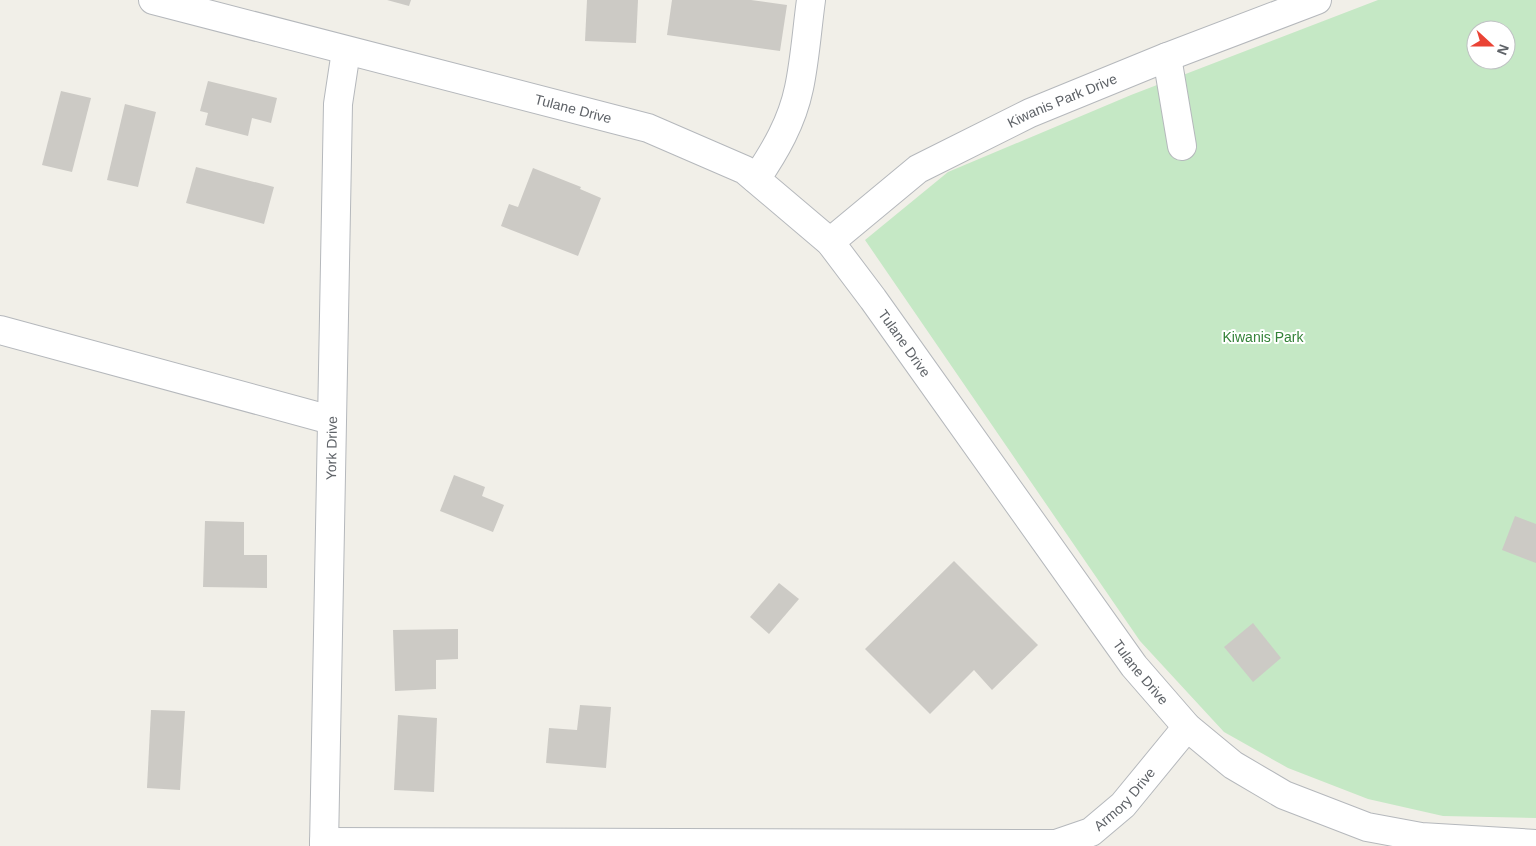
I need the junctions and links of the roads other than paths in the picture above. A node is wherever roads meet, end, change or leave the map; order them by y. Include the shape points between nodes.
1 (153, 0) edge
2 (811, 0) edge
3 (1316, 0) edge
4 (346, 51) junction
5 (1167, 57) junction
6 (1182, 146) dead end
7 (756, 179) junction
8 (830, 242) junction
9 (0, 330) edge
10 (331, 420) junction
11 (1187, 727) junction
12 (324, 844) edge
13 (1536, 844) edge
14 (773, 845) edge

1 - 4 street, Tulane Drive
2 - 7 street via 799,90 775,152
3 - 5 street, Kiwanis Park Drive
4 - 7 street, Tulane Drive via 648,128 745,170
4 - 10 street, York Drive via 338,104
5 - 6 street
5 - 8 street, Kiwanis Park Drive via 1030,113 918,169
7 - 8 street, Tulane Drive
8 - 11 street, Tulane Drive via 1134,666
9 - 10 street
10 - 12 street, York Drive
11 - 13 street, Tulane Drive via 1233,764 1284,795 1367,827 1421,837
11 - 14 street, Armory Drive via 1123,804 1091,832 1056,844
12 - 14 street, Armory Drive

